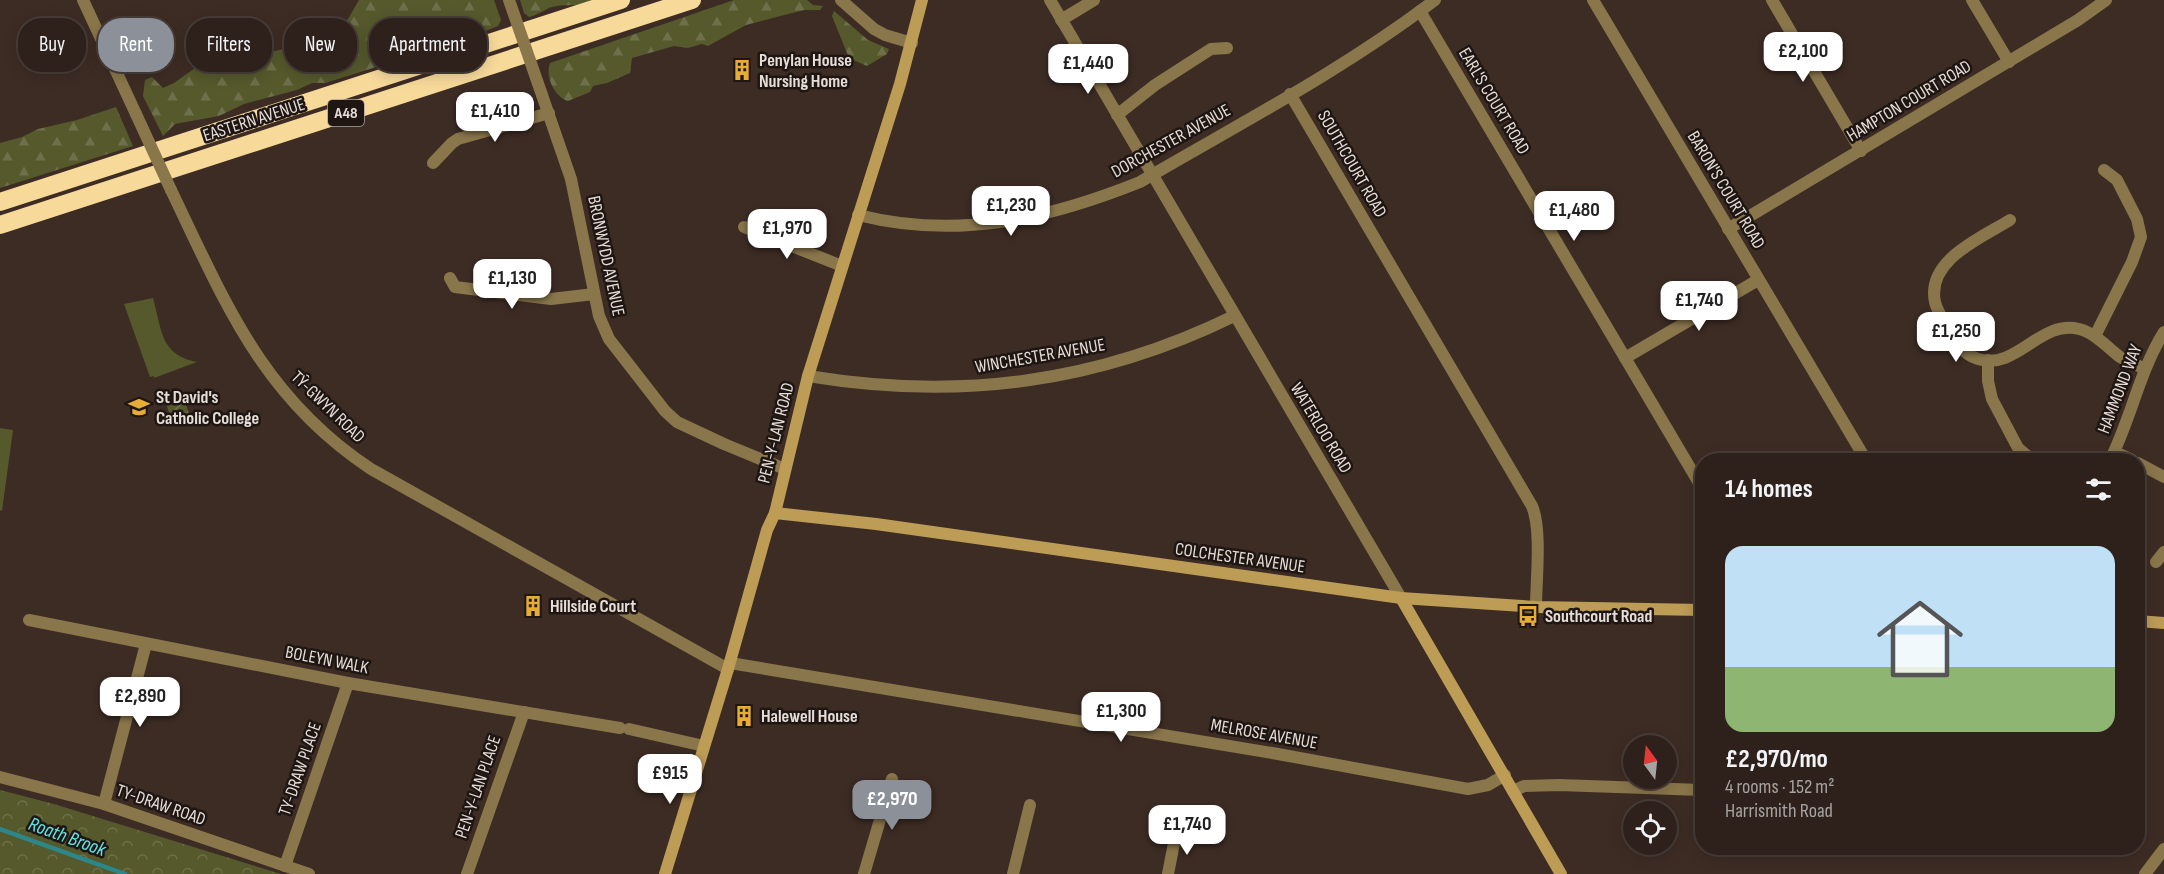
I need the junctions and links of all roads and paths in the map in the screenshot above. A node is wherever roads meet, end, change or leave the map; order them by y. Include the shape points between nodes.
1 (83, 0) edge
2 (509, 0) edge
3 (621, 0) edge
4 (692, 0) edge
5 (841, 0) edge
6 (922, 0) edge
7 (1050, 0) edge
8 (1094, 0) edge
9 (1435, 0) edge
10 (1593, 0) edge
11 (1772, 0) edge
12 (1972, 0) edge
13 (2106, 0) edge
14 (1420, 11) junction
15 (1061, 20) junction
16 (912, 43) junction
17 (1227, 48) dead end
18 (2009, 62) junction
19 (1290, 94) junction
20 (549, 113) junction
21 (1117, 115) junction
22 (1861, 151) junction
23 (433, 164) dead end
24 (2104, 170) dead end
25 (1152, 174) junction
26 (0, 202) edge
27 (858, 215) junction
28 (2010, 220) dead end
29 (0, 225) edge
30 (744, 227) dead end
31 (1728, 229) junction
32 (842, 266) junction
33 (450, 278) dead end
34 (1758, 280) junction
35 (594, 294) junction
36 (1234, 316) junction
37 (2164, 332) edge
38 (2095, 336) junction
39 (1625, 358) junction
40 (1988, 360) junction
41 (2145, 369) junction
42 (808, 376) junction
43 (1862, 453) edge
44 (2024, 453) edge
45 (2113, 453) edge
46 (2145, 467) edge
47 (785, 469) junction
48 (1695, 476) edge
49 (2164, 477) edge
50 (775, 513) junction
51 (1401, 598) junction
52 (1536, 607) junction
53 (1695, 610) edge
54 (29, 620) dead end
55 (2145, 622) edge
56 (2164, 623) edge
57 (146, 644) junction
58 (729, 666) junction
59 (348, 683) junction
60 (524, 712) junction
61 (704, 746) junction
62 (1505, 775) junction
63 (0, 777) edge
64 (892, 779) dead end
65 (1695, 790) edge
66 (1514, 791) junction
67 (104, 804) junction
68 (1030, 805) dead end
69 (1176, 833) dead end
70 (2164, 849) edge
71 (285, 866) junction
72 (309, 874) edge
73 (467, 874) edge
74 (665, 874) edge
75 (864, 874) edge
76 (1013, 874) edge
77 (1168, 874) edge
78 (1561, 874) edge
79 (2145, 874) edge

1 - 58 street, TŶ-GWYN ROAD, bridge via 223,297 254,353 295,404 371,469
2 - 20 street, BRONWYDD AVENUE, bridge
3 - 26 highway, EASTERN AVENUE / A48
4 - 29 highway, EASTERN AVENUE / A48
5 - 16 street via 874,29
6 - 16 street, PEN-Y-LAN ROAD
7 - 15 street, WATERLOO ROAD
8 - 15 street
9 - 14 street, DORCHESTER AVENUE
10 - 31 street, BARON'S COURT ROAD
11 - 22 street
12 - 18 street
13 - 18 street, HAMPTON COURT ROAD
14 - 19 street, DORCHESTER AVENUE via 1382,39
14 - 39 street, EARL'S COURT ROAD
15 - 21 street, WATERLOO ROAD
16 - 27 street, PEN-Y-LAN ROAD
17 - 21 street via 1211,49
18 - 22 street, HAMPTON COURT ROAD
19 - 25 street, DORCHESTER AVENUE
19 - 52 street, SOUTHCOURT ROAD via 1532,506
20 - 23 street via 458,139
20 - 35 street, BRONWYDD AVENUE via 571,179
21 - 25 street, WATERLOO ROAD
22 - 31 street, HAMPTON COURT ROAD
24 - 38 street via 2116,180 2137,219 2141,237
25 - 27 street, DORCHESTER AVENUE via 1087,202 1004,223 918,225
25 - 36 street, WATERLOO ROAD
27 - 32 street, PEN-Y-LAN ROAD
28 - 40 street via 1954,257 1936,281 1935,302 1953,339 1968,354
30 - 32 street
31 - 34 street, BARON'S COURT ROAD
32 - 42 street, PEN-Y-LAN ROAD
33 - 35 street via 455,287 533,298
34 - 39 street
34 - 43 street, BARON'S COURT ROAD
35 - 47 street, BRONWYDD AVENUE via 598,316 609,339 672,418
36 - 42 street, WINCHESTER AVENUE via 1132,357 1012,383 940,388
36 - 51 street, WATERLOO ROAD
37 - 41 street, HAMMOND WAY
38 - 40 street via 2079,329 2059,328 2005,358
38 - 41 street via 2119,356
39 - 48 street, EARL'S COURT ROAD
40 - 44 street via 1992,399
41 - 45 street, HAMMOND WAY
42 - 47 street, PEN-Y-LAN ROAD
46 - 49 street
47 - 50 street, PEN-Y-LAN ROAD
50 - 51 street, COLCHESTER AVENUE
50 - 58 street, PEN-Y-LAN ROAD
51 - 52 street, COLCHESTER AVENUE
51 - 62 street, WATERLOO ROAD
52 - 53 street, COLCHESTER AVENUE
54 - 57 street, BOLEYN WALK
55 - 56 street
57 - 59 street, BOLEYN WALK
57 - 67 street
58 - 61 street, PEN-Y-LAN ROAD
58 - 62 street, MELROSE AVENUE via 1266,752 1468,789 1488,785
59 - 60 street, BOLEYN WALK
59 - 71 street, TY-DRAW PLACE
60 - 61 street, BOLEYN WALK via 625,728
60 - 73 street, PEN-Y-LAN PLACE
61 - 74 street, PEN-Y-LAN ROAD
62 - 66 street, WATERLOO ROAD
63 - 67 street, TY-DRAW ROAD
64 - 75 street
65 - 66 street via 1559,785 1524,786
66 - 78 street, WATERLOO ROAD
67 - 71 street, TY-DRAW ROAD
68 - 76 street
69 - 77 street
70 - 79 street
71 - 72 street, TY-DRAW ROAD

